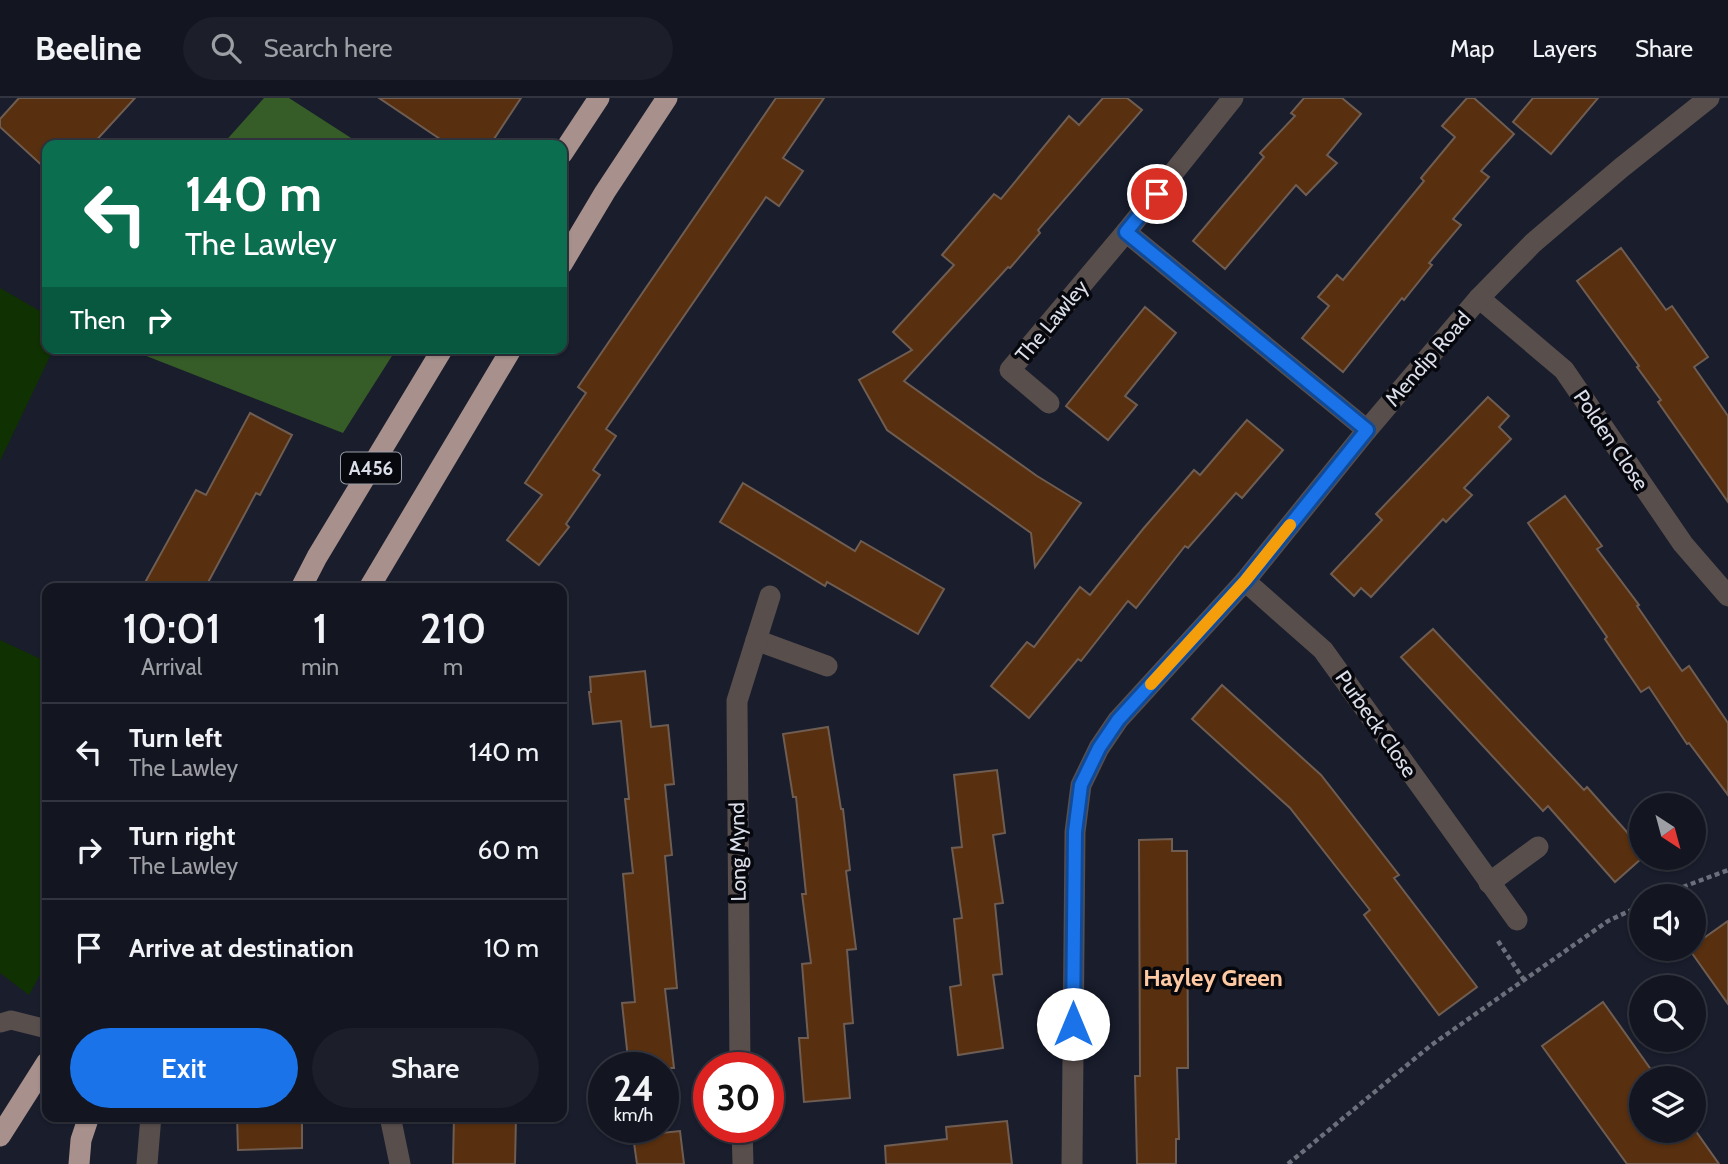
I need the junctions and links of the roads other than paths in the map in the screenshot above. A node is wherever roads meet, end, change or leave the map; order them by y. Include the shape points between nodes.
1 (599, 98) edge
2 (667, 98) edge
3 (1233, 98) edge
4 (1709, 98) edge
5 (567, 146) edge
6 (1126, 232) junction
7 (567, 256) edge
8 (1479, 299) junction
9 (439, 354) edge
10 (508, 354) edge
11 (1049, 403) dead end
12 (1367, 430) junction
13 (1245, 581) junction
14 (304, 583) edge
15 (372, 583) edge
16 (770, 596) dead end
17 (1728, 596) edge
18 (756, 640) junction
19 (827, 666) dead end
20 (1538, 847) dead end
21 (1489, 883) junction
22 (1517, 920) dead end
23 (0, 1023) edge
24 (42, 1028) edge
25 (739, 1052) edge
26 (42, 1070) edge
27 (87, 1122) edge
28 (150, 1122) edge
29 (391, 1122) edge
30 (0, 1136) edge
31 (742, 1143) edge
32 (79, 1164) edge
33 (147, 1164) edge
34 (400, 1164) edge
35 (743, 1164) edge
36 (1072, 1164) edge

1 - 5 highway
2 - 7 highway
3 - 6 street, The Lawley
4 - 8 street, Mendip Road via 1533,243
6 - 11 street, The Lawley via 1010,370
6 - 12 street
8 - 12 street, Mendip Road
8 - 17 street, Polden Close via 1564,370 1683,544
9 - 14 highway, A456
10 - 15 highway, A456
12 - 13 street, Mendip Road
13 - 21 street, Purbeck Close via 1323,650
13 - 36 street, Mendip Road via 1118,720 1081,785 1075,832
16 - 18 street, Long Mynd
18 - 19 street
18 - 25 street, Long Mynd via 737,701
20 - 21 street
21 - 22 street, Purbeck Close
23 - 24 lane via 11,1020
26 - 30 highway
27 - 32 highway
28 - 33 street
29 - 34 street
31 - 35 street

